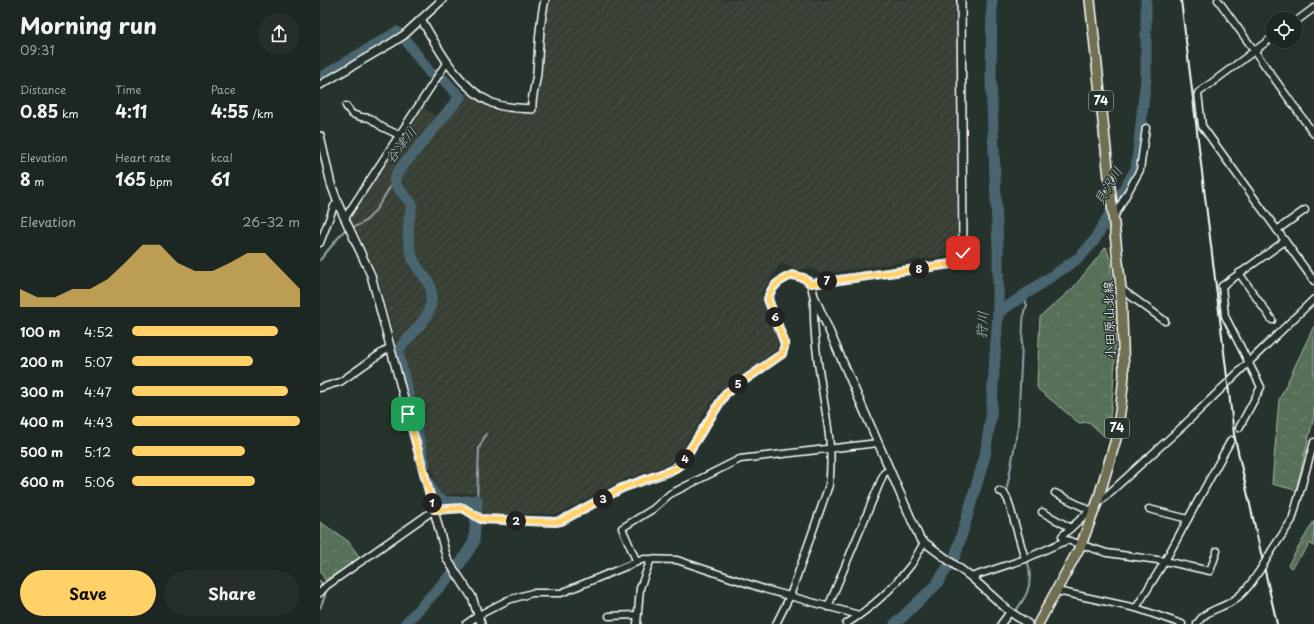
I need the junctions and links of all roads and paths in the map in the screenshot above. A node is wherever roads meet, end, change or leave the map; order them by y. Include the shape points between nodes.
1 (442, 0) edge
2 (545, 0) edge
3 (961, 0) edge
4 (1090, 0) edge
5 (1218, 0) edge
6 (1312, 11) edge
7 (1302, 17) edge
8 (421, 19) junction
9 (1266, 42) edge
10 (1254, 51) junction
11 (447, 62) junction
12 (320, 85) edge
13 (346, 106) dead end
14 (1146, 128) dead end
15 (1314, 134) edge
16 (399, 135) junction
17 (320, 136) edge
18 (321, 146) edge
19 (338, 203) junction
20 (1305, 210) dead end
21 (1114, 217) junction
22 (345, 218) junction
23 (1277, 230) junction
24 (1285, 241) junction
25 (320, 243) edge
26 (1239, 273) junction
27 (1314, 281) edge
28 (811, 284) junction
29 (1121, 289) junction
30 (814, 296) junction
31 (1314, 299) edge
32 (1272, 320) dead end
33 (1165, 321) dead end
34 (390, 347) junction
35 (1248, 361) junction
36 (320, 388) edge
37 (1239, 428) dead end
38 (1231, 440) dead end
39 (1314, 442) edge
40 (878, 443) junction
41 (831, 449) junction
42 (890, 470) junction
43 (999, 490) dead end
44 (1056, 493) dead end
45 (1097, 503) junction
46 (1149, 509) dead end
47 (434, 510) junction
48 (1089, 510) junction
49 (1042, 512) dead end
50 (1188, 519) junction
51 (1071, 528) junction
52 (1064, 542) junction
53 (924, 543) junction
54 (1081, 545) junction
55 (1217, 551) dead end
56 (651, 559) junction
57 (1025, 559) junction
58 (636, 560) junction
59 (1165, 561) junction
60 (971, 577) junction
61 (1057, 591) junction
62 (320, 593) edge
63 (790, 596) junction
64 (828, 607) junction
65 (1136, 608) junction
66 (1010, 612) junction
67 (479, 615) junction
68 (637, 615) junction
69 (859, 615) junction
70 (608, 616) dead end
71 (466, 624) edge
72 (482, 624) edge
73 (637, 624) edge
74 (776, 624) edge
75 (846, 624) edge
76 (1001, 624) edge
77 (1028, 624) edge
78 (1038, 624) edge
79 (1182, 624) edge
80 (1197, 624) edge

1 - 8 street
2 - 11 street via 539,33 532,109 494,104 474,92
3 - 28 street via 963,253 960,259 951,264
4 - 21 main road, 小田原山北線 / 74
5 - 10 street
6 - 7 street
8 - 11 street
8 - 12 street via 390,44
9 - 10 street
10 - 15 street
10 - 23 street via 1198,93 1202,126
11 - 16 street
13 - 16 street via 352,114 370,118
14 - 21 street via 1140,170
16 - 22 street
17 - 18 street
18 - 19 street
19 - 22 street
19 - 25 street via 334,206
20 - 23 street
21 - 29 main road, 小田原山北線 / 74
22 - 34 street via 372,275
23 - 24 street
24 - 26 street
24 - 27 street
26 - 32 street
26 - 35 street via 1222,286 1225,316
28 - 30 street
28 - 47 street via 804,278 792,275 777,283 770,292 768,299 785,344 782,354 726,393 677,468 626,486 561,521 481,519 463,508
29 - 33 street
29 - 45 main road, 小田原山北線 / 74 via 1124,375 1121,405 1116,439
30 - 40 street
30 - 41 street via 813,313 820,381
31 - 35 street
34 - 36 street via 340,382
34 - 47 street
35 - 37 street via 1261,387
35 - 45 street via 1107,497
38 - 50 street
39 - 80 street, bridge via 1292,520 1260,570 1242,593 1231,602 1207,614
40 - 41 street
40 - 42 street
41 - 58 street via 740,459 670,494 654,509 622,528
41 - 63 street via 829,485
42 - 53 street
42 - 64 street via 884,473
43 - 57 street via 1004,492 1008,500
44 - 48 street
45 - 48 street
45 - 54 main road, 小田原山北線 / 74
46 - 50 street
47 - 62 street via 326,586
47 - 67 street via 447,559 472,597
48 - 51 street
49 - 51 street
50 - 59 street
51 - 52 street via 1062,536
52 - 54 street via 1066,540
52 - 57 street
53 - 60 street
53 - 69 street via 912,564 896,582
54 - 59 street via 1107,553
54 - 61 main road, 小田原山北線 / 74
55 - 59 street via 1210,571
56 - 58 street
56 - 63 street via 677,560
56 - 68 street via 640,588
57 - 60 street
58 - 67 street via 574,589 562,593 521,596
59 - 65 street
60 - 66 street
61 - 65 street
61 - 78 main road, 小田原山北線 / 74
63 - 64 street
63 - 74 street
64 - 69 street
65 - 79 street
66 - 76 street
66 - 77 street
67 - 71 street
67 - 72 street
68 - 70 street
68 - 73 street
69 - 75 street

